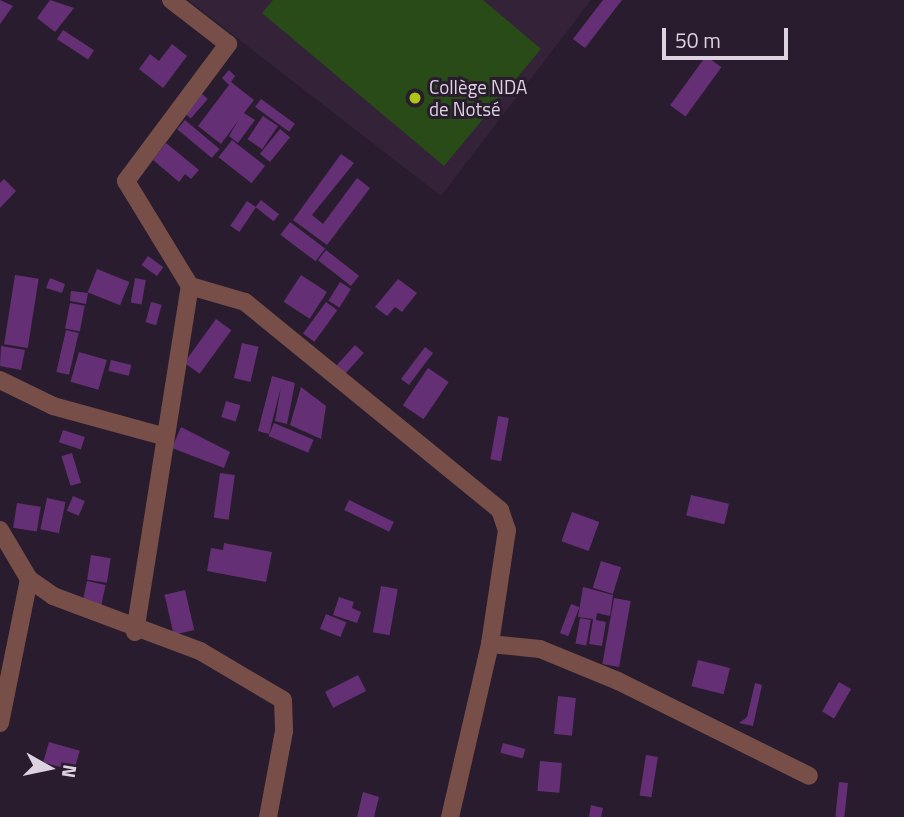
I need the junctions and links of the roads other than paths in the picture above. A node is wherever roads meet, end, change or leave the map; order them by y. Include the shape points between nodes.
1 (172, 0) edge
2 (190, 286) junction
3 (0, 380) edge
4 (163, 436) junction
5 (0, 530) edge
6 (29, 579) junction
7 (135, 632) junction
8 (490, 644) junction
9 (0, 723) edge
10 (809, 776) dead end
11 (268, 817) edge
12 (450, 817) edge

1 - 2 street via 228,44 127,181
2 - 4 street
2 - 8 street via 245,302 500,510 507,530
3 - 4 street via 54,406
4 - 7 street
5 - 6 street
6 - 7 street
6 - 9 street
7 - 11 street via 200,651 283,700 284,731
8 - 10 street via 540,649 618,681
8 - 12 street

